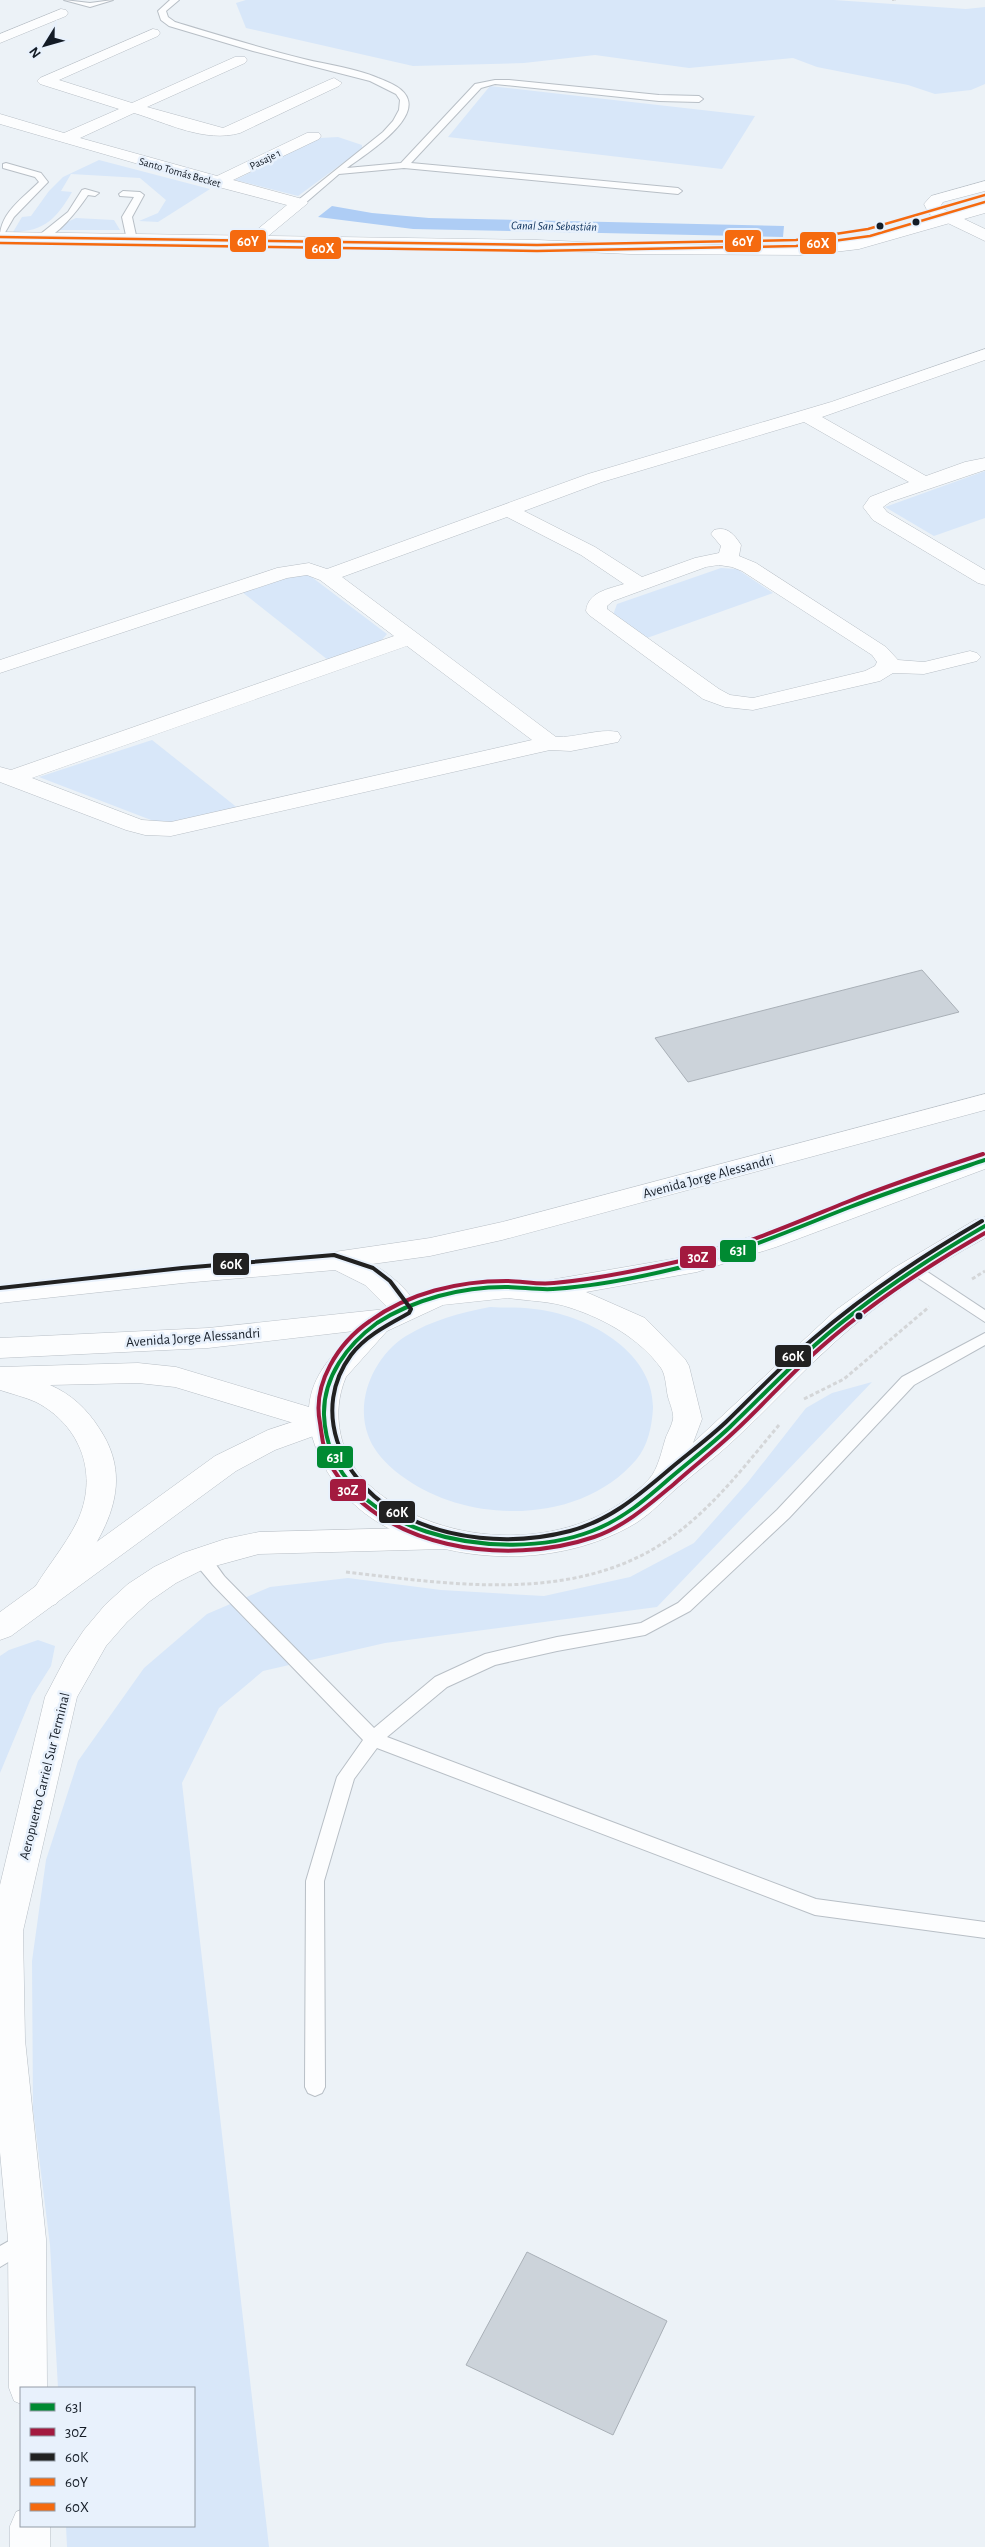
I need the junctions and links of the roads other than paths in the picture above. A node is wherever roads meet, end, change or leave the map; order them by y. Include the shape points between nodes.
1 (109, 0) edge
2 (174, 0) edge
3 (64, 6) edge
4 (153, 33) dead end
5 (0, 38) edge
6 (240, 60) dead end
7 (334, 83) dead end
8 (699, 99) dead end
9 (132, 108) junction
10 (0, 119) edge
11 (313, 136) dead end
12 (66, 138) junction
13 (404, 165) junction
14 (6, 166) dead end
15 (335, 173) junction
16 (217, 182) junction
17 (985, 186) edge
18 (678, 191) dead end
19 (95, 192) dead end
20 (124, 194) dead end
21 (985, 195) edge
22 (300, 203) junction
23 (959, 203) junction
24 (981, 212) edge
25 (942, 214) junction
26 (0, 235) edge
27 (985, 236) edge
28 (41, 238) junction
29 (132, 240) junction
30 (250, 242) junction
31 (985, 354) edge
32 (806, 415) junction
33 (985, 464) edge
34 (924, 483) junction
35 (506, 510) junction
36 (721, 534) dead end
37 (728, 560) junction
38 (327, 576) junction
39 (985, 579) edge
40 (640, 585) junction
41 (409, 638) junction
42 (970, 656) dead end
43 (887, 666) junction
44 (0, 667) edge
45 (610, 737) dead end
46 (550, 743) junction
47 (6, 776) edge
48 (985, 1102) edge
49 (985, 1160) edge
50 (985, 1226) edge
51 (334, 1261) junction
52 (914, 1268) junction
53 (545, 1290) junction
54 (0, 1294) edge
55 (396, 1313) junction
56 (985, 1317) edge
57 (985, 1338) edge
58 (0, 1348) edge
59 (0, 1377) edge
60 (0, 1381) edge
61 (323, 1422) junction
62 (664, 1482) junction
63 (444, 1538) junction
64 (199, 1557) junction
65 (45, 1596) junction
66 (0, 1628) edge
67 (373, 1740) junction
68 (985, 1930) edge
69 (315, 2087) dead end
70 (13, 2249) edge
71 (28, 2387) edge
72 (30, 2527) edge
73 (30, 2547) edge

1 - 3 lane
2 - 15 lane via 162,11 164,18 172,24 256,50 373,79 399,92 404,100 397,122
3 - 5 main road
4 - 9 main road via 46,81
6 - 9 main road
7 - 9 main road via 223,133
8 - 13 lane via 659,98 509,82 485,83 474,89
9 - 12 main road
10 - 12 main road, Santo Tomás Becket
11 - 16 main road, Pasaje 1
12 - 16 main road, Santo Tomás Becket
13 - 15 lane
13 - 18 lane
14 - 26 lane via 38,175 44,182 10,216
15 - 22 lane
16 - 22 main road, Santo Tomás Becket
17 - 25 main road via 937,199 932,204
19 - 28 lane via 85,192 71,214
20 - 29 lane via 140,195 127,217
21 - 23 main road
22 - 30 main road
23 - 24 main road
23 - 25 main road
24 - 25 main road
25 - 27 main road
25 - 30 main road via 868,242 825,249
26 - 28 main road
28 - 29 main road
29 - 30 main road
31 - 32 main road
32 - 34 main road
32 - 35 main road via 639,464
33 - 34 main road
34 - 39 main road via 877,501 874,510
35 - 38 main road
35 - 40 main road via 588,551
36 - 37 main road via 731,545
37 - 40 main road via 702,562
37 - 43 main road via 749,567 879,652 888,661
38 - 41 main road
38 - 44 main road via 309,569 284,572
40 - 43 main road via 600,600 595,606 596,611 725,701 762,702 872,676
41 - 46 main road
41 - 47 main road
42 - 43 main road via 924,668
45 - 46 main road via 571,744
46 - 47 main road via 171,829 134,825
48 - 51 main road, Avenida Jorge Alessandri via 502,1231 430,1247
49 - 53 main road, Avenida Jorge Alessandri via 766,1241 688,1266
50 - 52 main road, Avenida Jorge Alessandri
51 - 54 main road, Avenida Jorge Alessandri
51 - 55 main road via 369,1273 386,1285
52 - 56 lane
52 - 62 main road, Avenida Jorge Alessandri via 830,1330 731,1426
53 - 55 main road, Avenida Jorge Alessandri via 473,1289 438,1296
53 - 62 main road, Avenida Jorge Alessandri via 592,1303 627,1319 648,1335 679,1373 687,1395 686,1440 678,1461
55 - 58 main road, Avenida Jorge Alessandri via 208,1338
55 - 61 main road, Avenida Jorge Alessandri via 356,1340 341,1358 324,1400
57 - 67 lane via 908,1380 782,1514 684,1607 645,1629 491,1659 441,1682
59 - 61 main road via 114,1373 176,1376
60 - 65 main road via 47,1396 66,1408 94,1442 103,1466 101,1498 88,1528
61 - 63 main road, Avenida Jorge Alessandri via 336,1463 367,1500 390,1516
61 - 65 main road via 279,1434 245,1450
62 - 63 main road, Avenida Jorge Alessandri via 647,1500 624,1516 569,1538 507,1545
63 - 64 main road, Aeropuerto Carriel Sur Terminal via 259,1543
64 - 67 lane
64 - 70 main road, Aeropuerto Carriel Sur Terminal via 163,1576 127,1601 88,1646 61,1697 6,1931
65 - 66 main road
67 - 68 lane via 815,1907
67 - 69 lane via 346,1777 316,1881
70 - 71 main road, Aeropuerto Carriel Sur Terminal
72 - 73 main road

